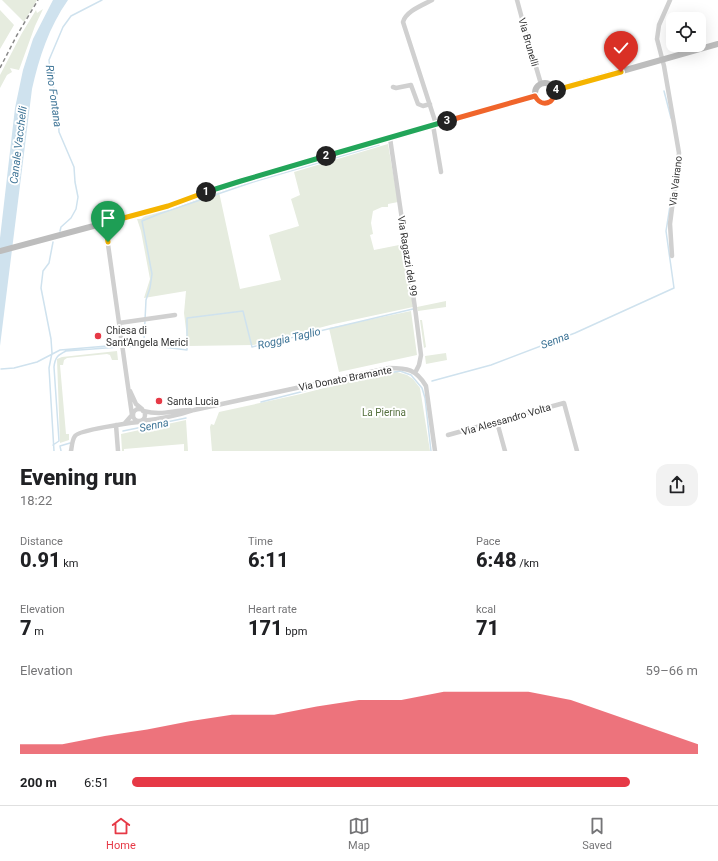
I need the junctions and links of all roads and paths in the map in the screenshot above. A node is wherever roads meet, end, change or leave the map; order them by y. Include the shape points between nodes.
1 (432, 0) edge
2 (518, 0) edge
3 (670, 0) edge
4 (718, 44) edge
5 (662, 61) junction
6 (541, 84) junction
7 (392, 87) dead end
8 (554, 90) junction
9 (535, 96) junction
10 (430, 104) junction
11 (435, 124) junction
12 (390, 138) junction
13 (441, 172) dead end
14 (105, 223) junction
15 (0, 251) edge
16 (672, 256) dead end
17 (175, 315) dead end
18 (119, 323) junction
19 (415, 373) junction
20 (128, 386) junction
21 (143, 410) junction
22 (194, 410) junction
23 (132, 415) junction
24 (140, 421) junction
25 (497, 422) junction
26 (125, 423) junction
27 (116, 425) junction
28 (448, 435) dead end
29 (71, 451) edge
30 (118, 451) edge
31 (435, 451) edge
32 (505, 451) edge
33 (577, 451) edge

1 - 10 street via 408,14 403,22
2 - 6 street, Via Brunelli
3 - 5 street, Via Vairano via 658,31 657,39
4 - 5 street
5 - 8 street
5 - 16 street, Via Vairano via 679,153 670,224
6 - 8 street via 551,85
6 - 9 street via 534,90
7 - 10 street via 411,85 418,104
8 - 9 street via 554,98 549,102 542,103 536,100
9 - 11 street
10 - 11 street
11 - 12 street
11 - 13 street
12 - 14 street
12 - 19 street, Via Ragazzi del 99 via 421,354
14 - 15 street
14 - 18 street
17 - 18 street
18 - 20 street
19 - 22 street, Via Donato Bramante via 402,368 389,368
19 - 31 street via 426,386
20 - 21 street via 136,404
20 - 23 street
21 - 22 street, Via Donato Bramante via 163,414
21 - 23 street via 136,409
21 - 24 street via 145,417
22 - 24 street, Via Donato Bramante
23 - 24 street via 133,419
23 - 26 street
24 - 26 street, Via Donato Bramante
25 - 28 street, Via Alessandro Volta
25 - 32 street
25 - 33 street, Via Alessandro Volta via 564,403
26 - 27 street, Via Donato Bramante
27 - 29 street, Via Donato Bramante via 76,434
27 - 30 street

